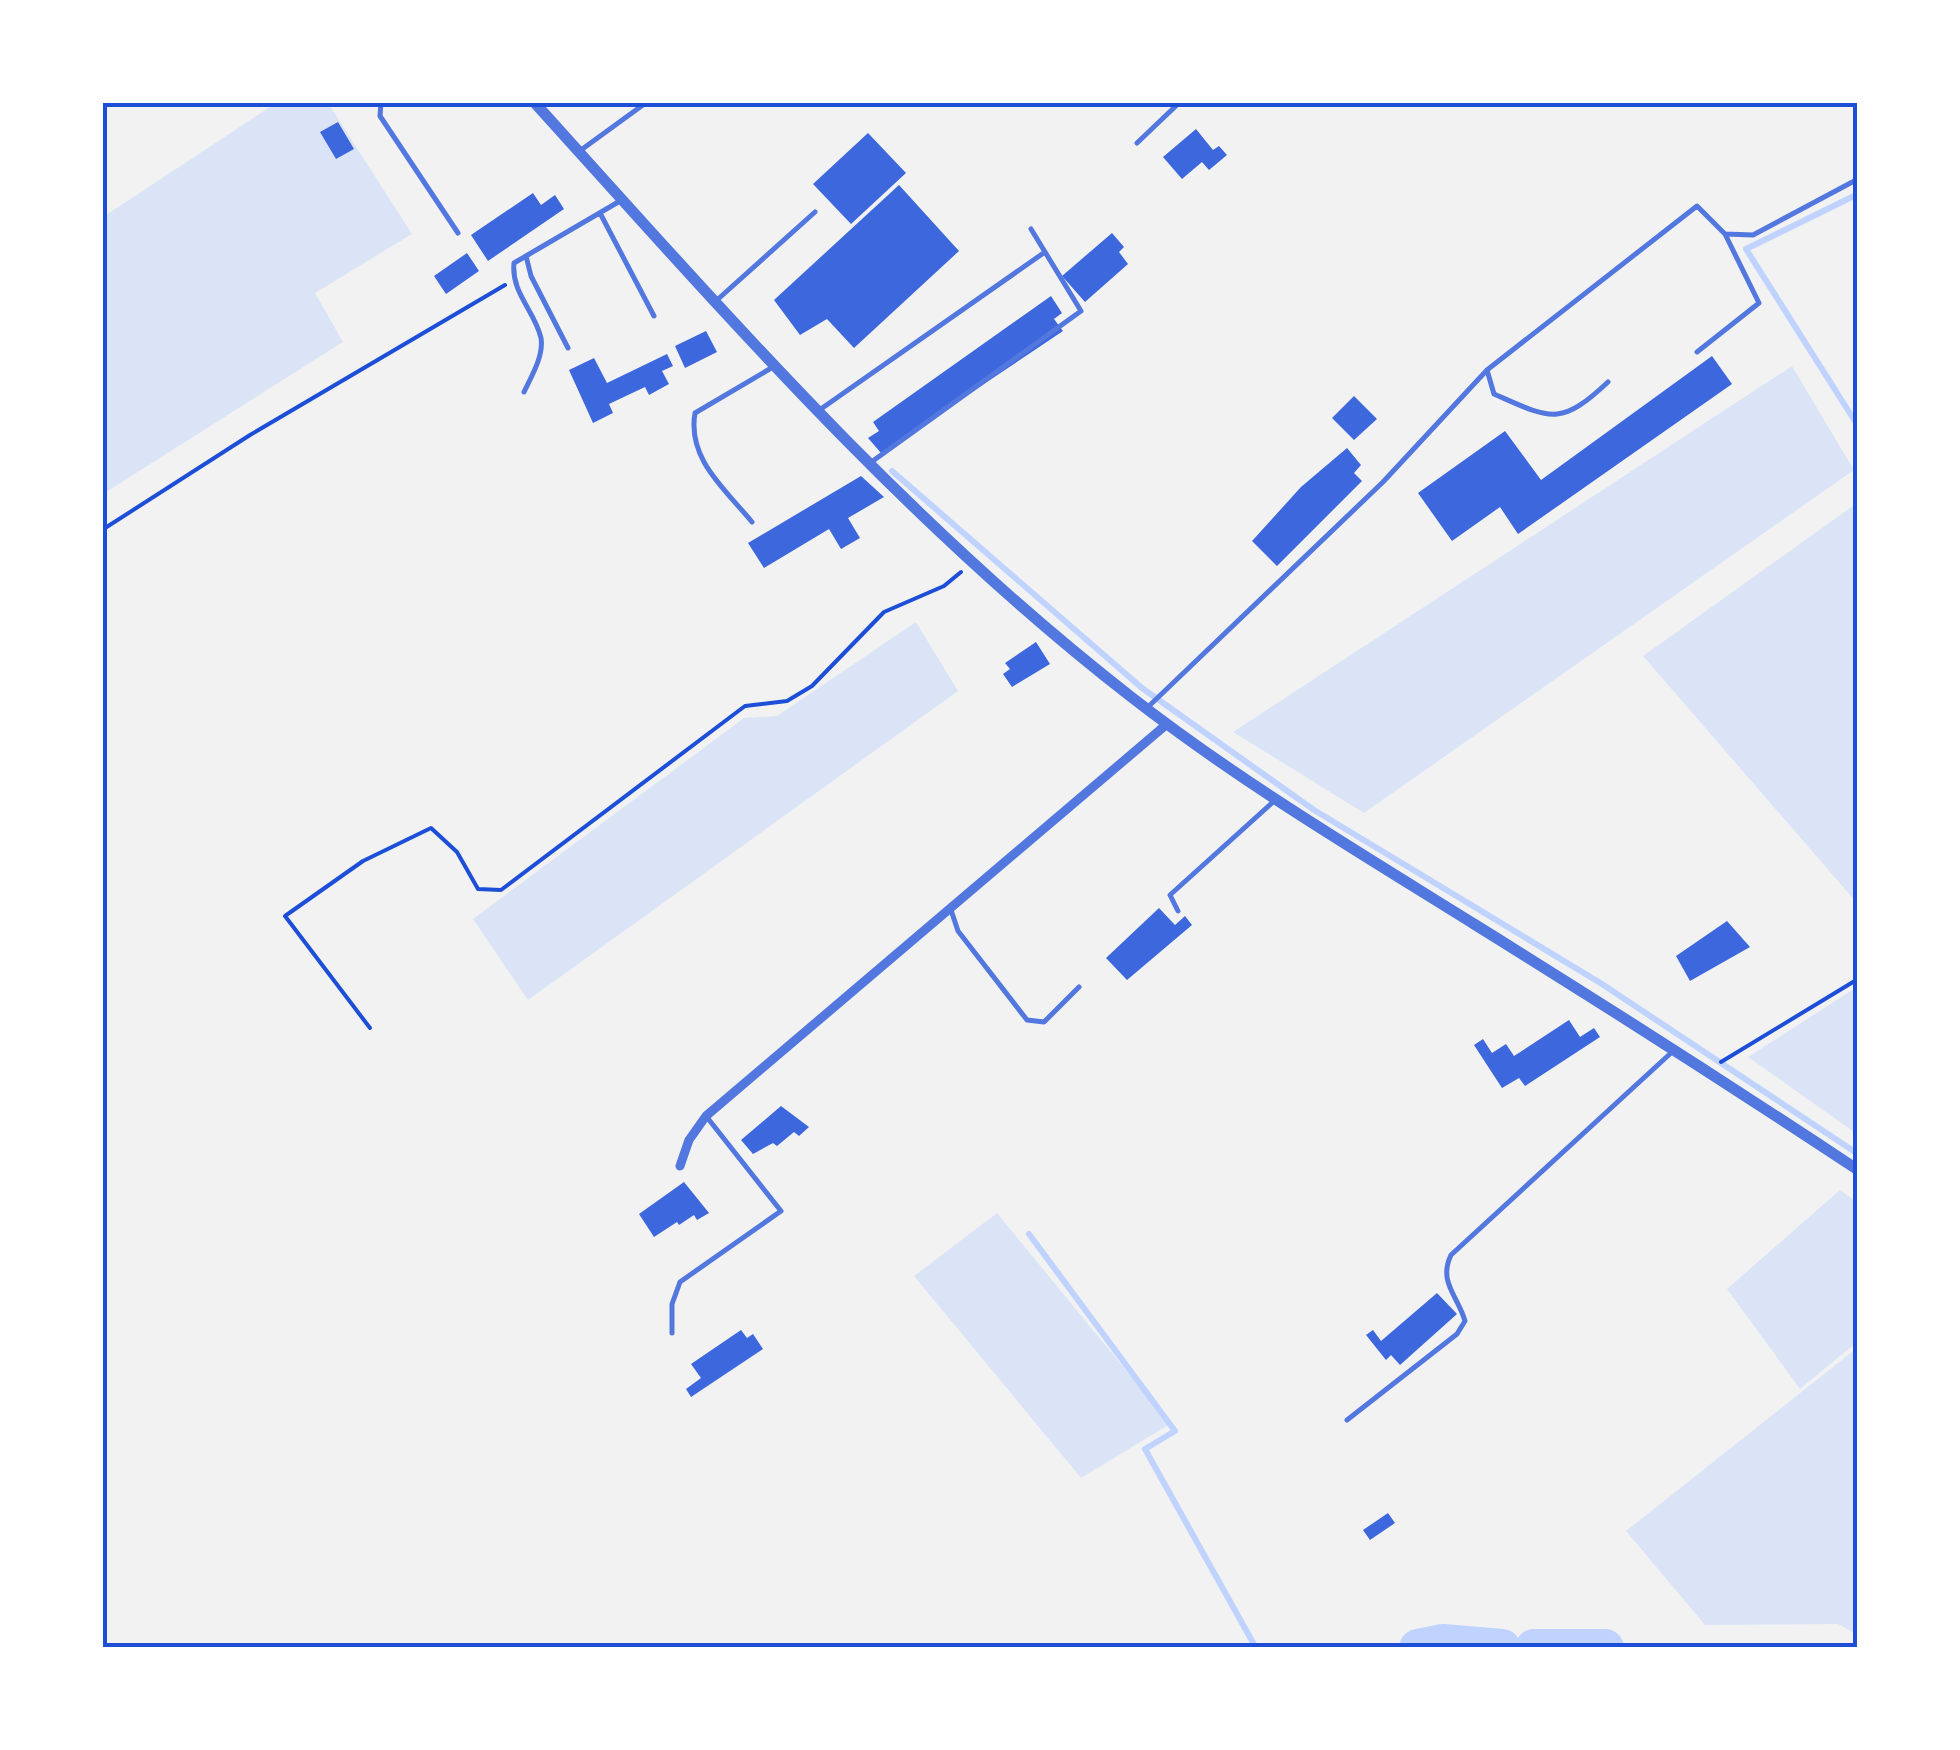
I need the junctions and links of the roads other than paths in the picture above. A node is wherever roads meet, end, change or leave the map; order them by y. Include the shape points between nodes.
1 (381, 102) edge
2 (534, 102) edge
3 (647, 102) edge
4 (1180, 102) edge
5 (1137, 143) dead end
6 (578, 151) junction
7 (1858, 179) edge
8 (623, 200) junction
9 (815, 212) dead end
10 (600, 213) junction
11 (1031, 229) dead end
12 (458, 233) dead end
13 (1725, 234) junction
14 (1045, 252) junction
15 (526, 256) junction
16 (715, 302) junction
17 (654, 316) dead end
18 (568, 348) dead end
19 (1697, 352) dead end
20 (773, 367) junction
21 (1487, 370) junction
22 (1608, 382) dead end
23 (524, 392) dead end
24 (816, 412) junction
25 (868, 465) junction
26 (752, 522) dead end
27 (1146, 708) junction
28 (1167, 724) junction
29 (1274, 801) junction
30 (951, 910) junction
31 (1178, 911) dead end
32 (1079, 987) dead end
33 (1675, 1049) junction
34 (706, 1116) junction
35 (680, 1166) dead end
36 (1858, 1170) edge
37 (672, 1333) dead end
38 (1346, 1420) dead end

1 - 12 lane via 380,116
2 - 6 street
3 - 6 lane
4 - 5 lane
6 - 8 street
7 - 13 lane via 1752,235
8 - 10 lane
8 - 16 street
9 - 16 lane
10 - 15 lane
10 - 17 lane
11 - 14 lane
13 - 19 lane via 1759,303
13 - 21 lane via 1697,206
14 - 24 lane
14 - 25 lane via 1081,311
15 - 18 lane
15 - 23 lane via 514,263 512,279 541,339
16 - 20 street
20 - 24 street
20 - 26 lane via 694,413 691,435 699,459
21 - 22 lane via 1494,394 1547,417 1581,407
21 - 27 lane via 1383,482
24 - 25 street
25 - 27 street via 972,564
27 - 28 street
28 - 29 street
28 - 30 street
29 - 31 lane via 1182,882 1170,896
29 - 33 street
30 - 32 lane via 958,931 1027,1020 1044,1022
30 - 34 street
33 - 36 street
33 - 38 lane via 1451,1256 1446,1284 1465,1321 1457,1334
34 - 35 street
34 - 37 lane via 780,1211 680,1282

